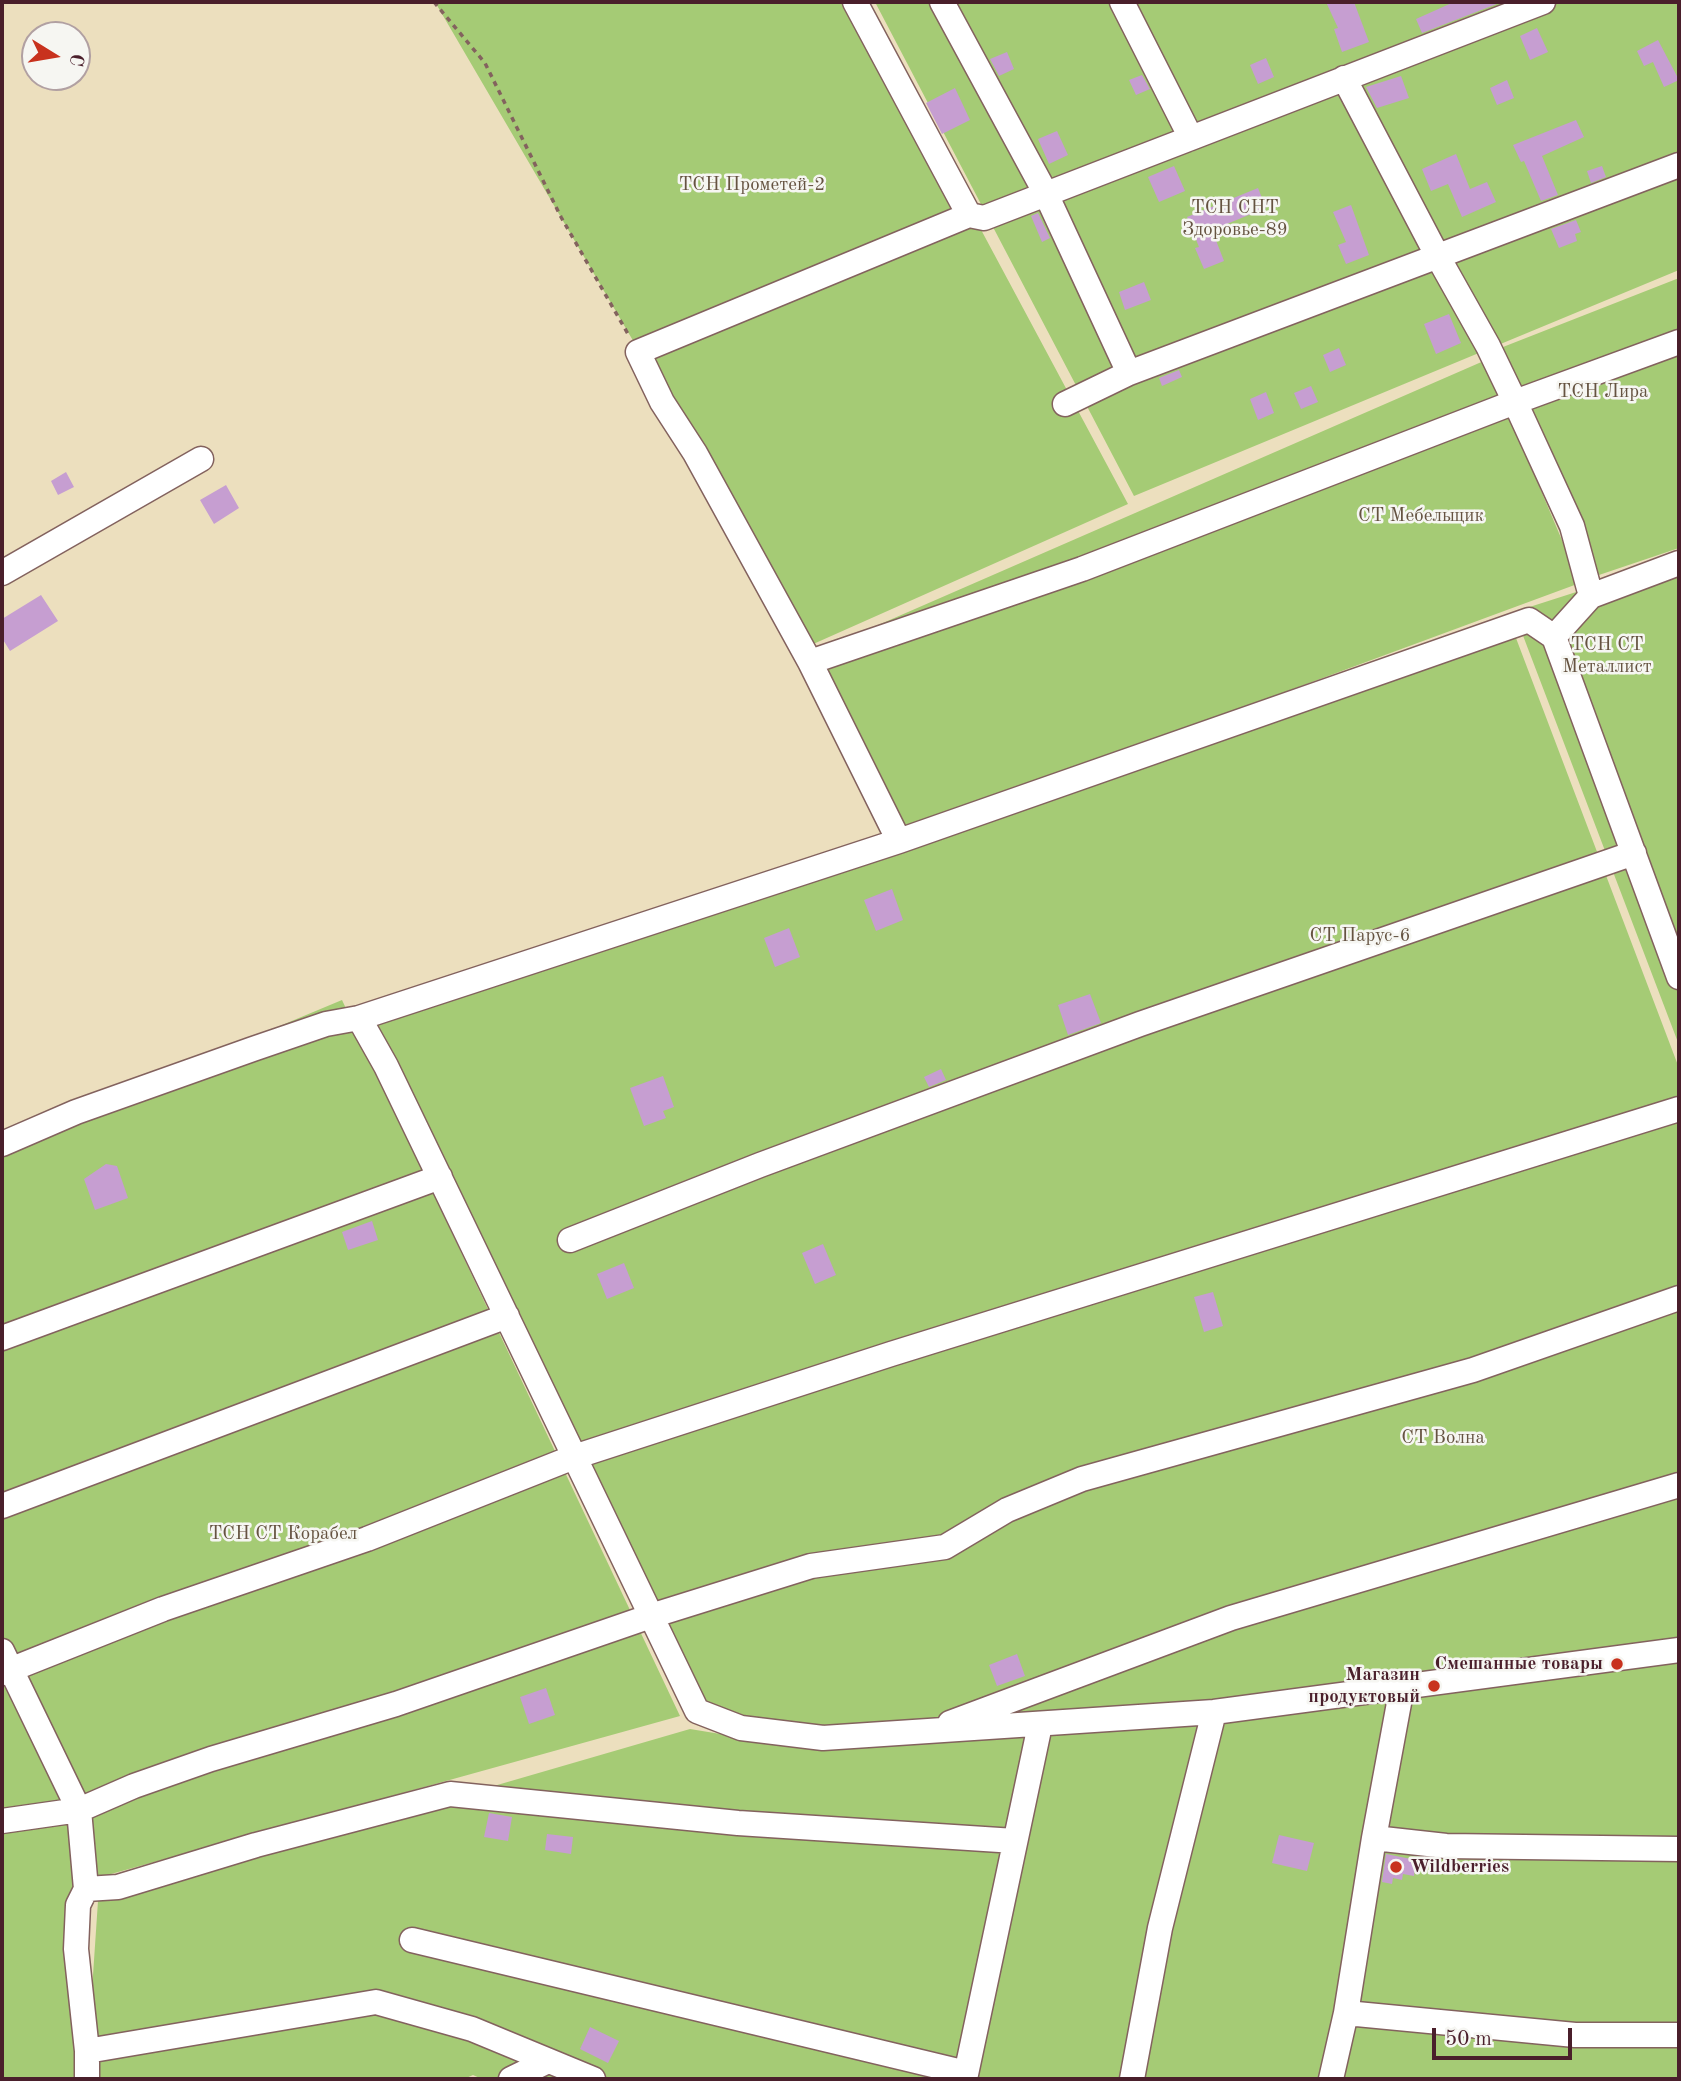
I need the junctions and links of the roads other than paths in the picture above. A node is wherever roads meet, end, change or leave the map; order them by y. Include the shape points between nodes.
1 (855, 2) edge
2 (943, 2) edge
3 (1122, 2) edge
4 (1543, 2) edge
5 (1495, 10) edge
6 (1344, 78) junction
7 (1191, 138) junction
8 (1679, 165) edge
9 (1046, 194) junction
10 (969, 215) junction
11 (1438, 257) junction
12 (1679, 341) edge
13 (1129, 373) junction
14 (1515, 402) junction
15 (1065, 404) dead end
16 (201, 459) dead end
17 (1679, 563) edge
18 (2, 572) edge
19 (1591, 596) junction
20 (1554, 637) junction
21 (810, 662) junction
22 (899, 841) junction
23 (1633, 853) junction
24 (1679, 977) edge
25 (359, 1018) junction
26 (1679, 1109) edge
27 (2, 1144) edge
28 (440, 1177) junction
29 (570, 1240) dead end
30 (1679, 1297) edge
31 (507, 1316) junction
32 (2, 1338) edge
33 (575, 1457) junction
34 (1679, 1485) edge
35 (2, 1506) edge
36 (651, 1616) junction
37 (1679, 1650) edge
38 (4, 1665) edge
39 (1402, 1687) junction
40 (1214, 1712) junction
41 (1040, 1725) junction
42 (926, 1732) junction
43 (79, 1810) junction
44 (2, 1821) edge
45 (1374, 1838) junction
46 (1015, 1842) junction
47 (1679, 1849) edge
48 (86, 1889) junction
49 (412, 1940) dead end
50 (1346, 2013) junction
51 (1679, 2035) edge
52 (87, 2051) junction
53 (548, 2061) junction
54 (966, 2076) edge
55 (87, 2079) edge
56 (511, 2079) edge
57 (593, 2079) edge
58 (1132, 2079) edge
59 (1331, 2079) edge

1 - 10 street
2 - 9 street
3 - 7 street
4 - 5 street
5 - 6 street
6 - 7 street
6 - 11 street
7 - 9 street
8 - 11 street
9 - 10 street via 984,218
9 - 13 street
10 - 21 street via 638,352
11 - 13 street
11 - 14 street
12 - 14 street
13 - 15 street
14 - 19 street via 1572,526
14 - 21 street via 1082,569
16 - 18 street
17 - 19 street
19 - 20 street
20 - 22 street via 1529,620
20 - 23 street
21 - 22 street
22 - 25 street
23 - 24 street
23 - 29 street via 1140,1024
25 - 27 street via 326,1024 228,1058 76,1112
25 - 28 street
26 - 33 street
28 - 31 street
28 - 32 street
30 - 36 street via 1473,1370 1082,1479 1007,1510 945,1547 811,1566
31 - 33 street
31 - 35 street
33 - 36 street
33 - 38 street via 367,1539
34 - 42 street via 1231,1618
36 - 42 street via 697,1712 741,1728 823,1738
36 - 43 street via 396,1704 211,1759
37 - 39 street
38 - 43 street
39 - 40 street
39 - 45 street
40 - 41 street
40 - 58 street via 1160,1928
41 - 42 street
41 - 46 street
43 - 44 street
43 - 48 street
45 - 47 street via 1446,1846
45 - 50 street
46 - 48 street via 738,1822 450,1794 118,1887
46 - 54 street
48 - 52 street via 78,1905 76,1949
49 - 54 street
50 - 51 street via 1575,2035
50 - 59 street
52 - 53 street via 376,2002 472,2029
52 - 55 street
53 - 56 street
53 - 57 street

